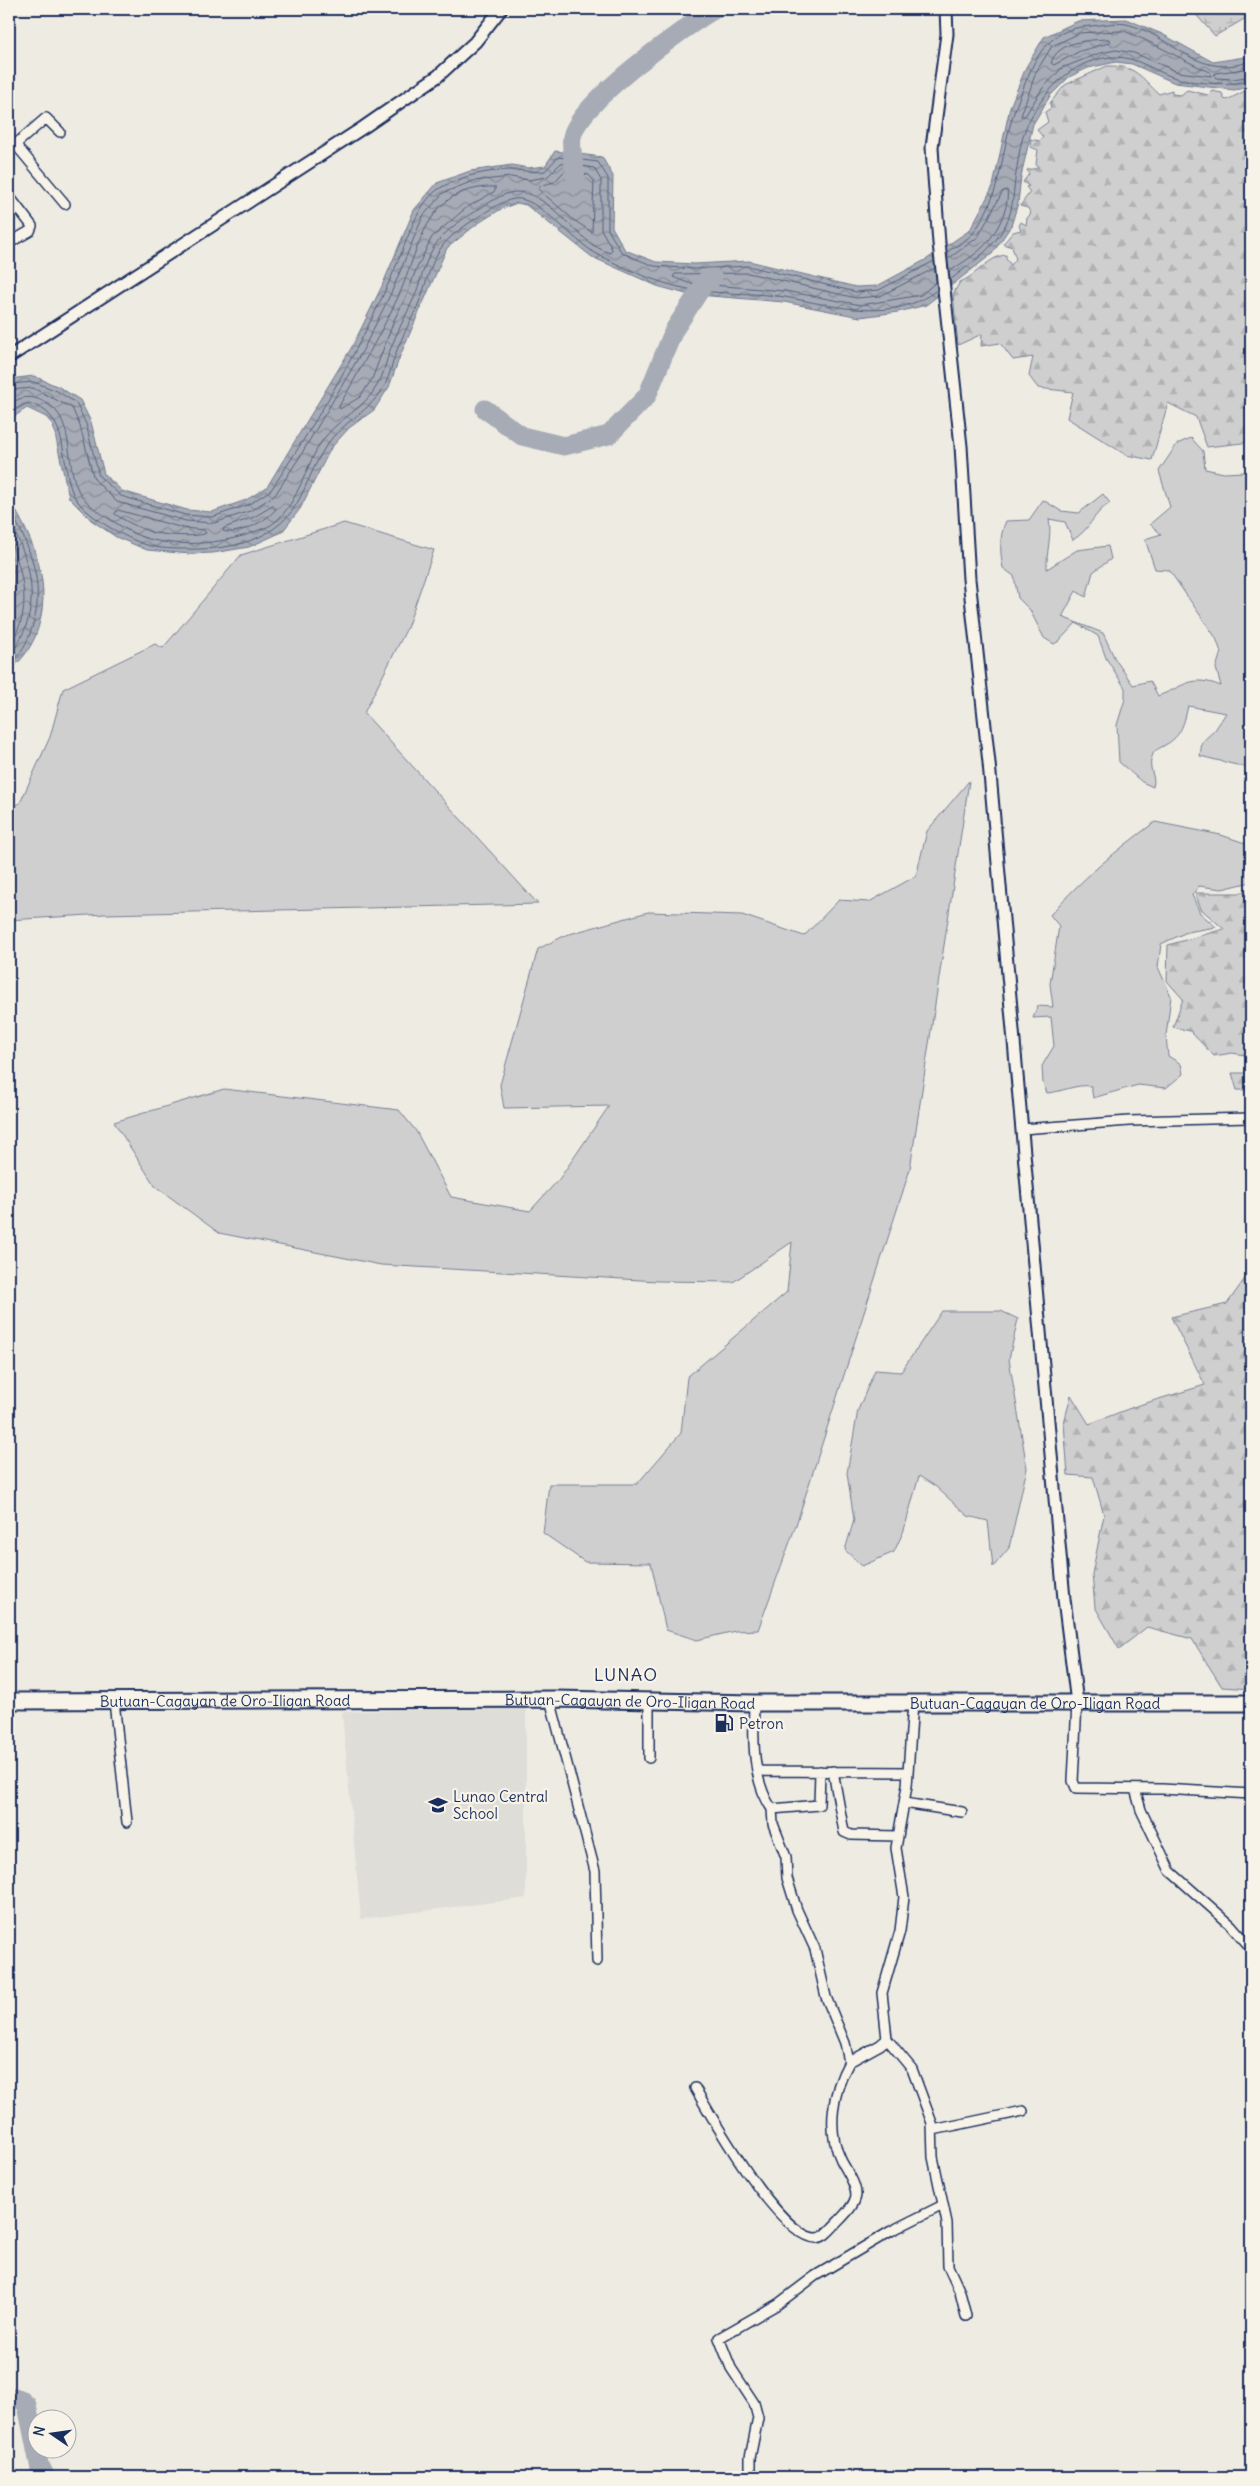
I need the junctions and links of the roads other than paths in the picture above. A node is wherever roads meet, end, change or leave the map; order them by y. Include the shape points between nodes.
1 (501, 9) edge
2 (946, 9) edge
3 (60, 132) dead end
4 (12, 147) edge
5 (9, 196) edge
6 (65, 204) dead end
7 (9, 244) edge
8 (9, 357) edge
9 (1251, 1118) edge
10 (1022, 1129) junction
11 (550, 1699) junction
12 (649, 1700) junction
13 (9, 1701) edge
14 (114, 1701) junction
15 (754, 1703) junction
16 (914, 1703) junction
17 (1077, 1703) junction
18 (1251, 1703) edge
19 (649, 1758) dead end
20 (758, 1770) junction
21 (820, 1771) junction
22 (833, 1771) junction
23 (908, 1772) junction
24 (1135, 1789) junction
25 (1251, 1794) edge
26 (904, 1803) junction
27 (772, 1809) junction
28 (962, 1812) dead end
29 (127, 1822) dead end
30 (898, 1836) junction
31 (1251, 1948) edge
32 (597, 1961) dead end
33 (887, 2039) junction
34 (849, 2062) junction
35 (695, 2088) dead end
36 (1023, 2111) dead end
37 (933, 2130) junction
38 (943, 2205) junction
39 (966, 2316) dead end
40 (750, 2477) edge

1 - 8 street via 476,42 438,76
2 - 10 street via 944,56 932,147
3 - 4 street via 46,118
4 - 6 street
5 - 7 street via 32,226 30,231
9 - 10 street via 1129,1121
10 - 17 street via 1064,1599
11 - 12 highway, Butuan-Cagayan de Oro-Iligan Road
11 - 14 highway, Butuan-Cagayan de Oro-Iligan Road
11 - 32 street via 595,1871
12 - 15 highway, Butuan-Cagayan de Oro-Iligan Road
12 - 19 street
13 - 14 highway, Butuan-Cagayan de Oro-Iligan Road
14 - 29 street
15 - 16 highway, Butuan-Cagayan de Oro-Iligan Road
15 - 20 street via 753,1734
16 - 17 highway, Butuan-Cagayan de Oro-Iligan Road
16 - 23 street
17 - 18 highway, Butuan-Cagayan de Oro-Iligan Road
17 - 24 street via 1074,1786 1080,1789
20 - 21 street
20 - 27 street via 764,1798
21 - 22 street
21 - 27 street via 819,1805
22 - 23 street
22 - 30 street via 844,1832
23 - 26 street
24 - 25 street
24 - 31 street via 1141,1810 1170,1871 1231,1925
26 - 28 street
26 - 30 street
27 - 34 street via 772,1824 786,1857 797,1910 814,1949 826,1997
30 - 33 street via 896,1858 904,1897 900,1931 882,1992
33 - 34 street
33 - 37 street via 912,2069
34 - 35 street via 835,2098 833,2125 837,2150 856,2195 853,2204 824,2236 817,2238 797,2230 771,2204
36 - 37 street
37 - 38 street via 933,2157
38 - 39 street via 947,2223 948,2266
38 - 40 street via 815,2276 778,2304 719,2338 731,2368 754,2403 758,2418 750,2458

